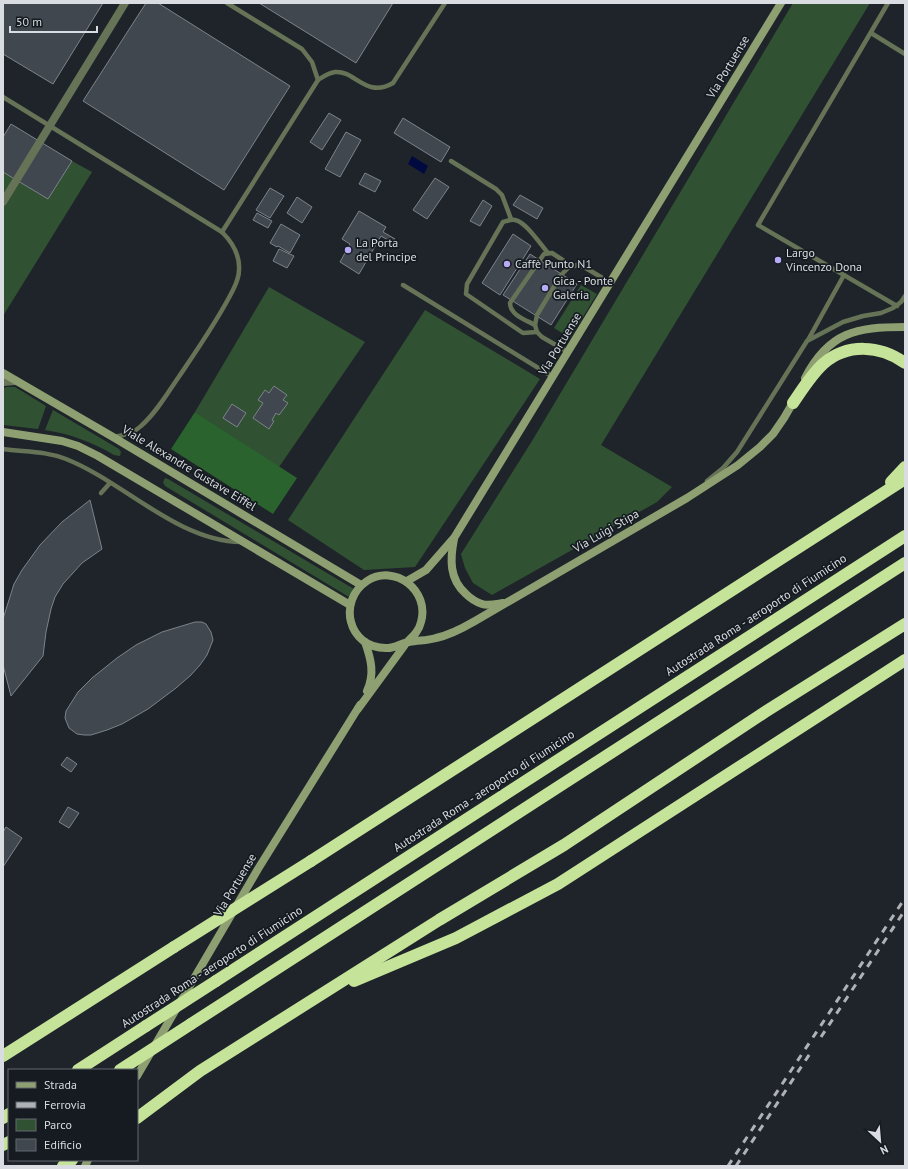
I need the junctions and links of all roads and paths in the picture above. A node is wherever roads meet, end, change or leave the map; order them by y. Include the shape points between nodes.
1 (125, 3) edge
2 (227, 3) edge
3 (445, 3) edge
4 (781, 3) edge
5 (888, 3) edge
6 (871, 33) junction
7 (905, 54) edge
8 (318, 80) junction
9 (3, 98) edge
10 (451, 161) dead end
11 (3, 202) edge
12 (511, 219) junction
13 (222, 232) junction
14 (548, 253) junction
15 (572, 266) junction
16 (844, 275) junction
17 (611, 283) junction
18 (403, 285) dead end
19 (905, 296) edge
20 (897, 306) junction
21 (535, 325) junction
22 (905, 327) edge
23 (537, 332) junction
24 (807, 341) junction
25 (568, 352) junction
26 (905, 363) edge
27 (3, 373) edge
28 (553, 377) junction
29 (16, 381) junction
30 (3, 382) edge
31 (793, 403) junction
32 (3, 432) edge
33 (113, 437) junction
34 (3, 449) edge
35 (905, 467) edge
36 (905, 479) edge
37 (110, 483) junction
38 (101, 493) dead end
39 (687, 498) junction
40 (870, 501) junction
41 (905, 536) edge
42 (454, 538) junction
43 (245, 542) junction
44 (905, 563) edge
45 (407, 581) junction
46 (361, 585) junction
47 (507, 603) junction
48 (350, 605) junction
49 (905, 624) edge
50 (365, 642) junction
51 (407, 642) junction
52 (905, 660) edge
53 (358, 709) junction
54 (322, 994) junction
55 (3, 1056) edge
56 (80, 1069) edge
57 (122, 1069) edge
58 (138, 1074) edge
59 (138, 1117) edge

1 - 11 street, bridge
2 - 8 lane via 302,49 312,62
3 - 8 lane via 393,83 384,88 371,87 338,72
4 - 17 main road, Via Portuense
5 - 6 lane
6 - 7 lane
6 - 16 lane via 758,225
8 - 13 lane
9 - 13 lane
10 - 12 lane via 496,189 502,195
12 - 14 lane via 523,223
12 - 23 lane via 503,222 467,284 466,294 523,333
13 - 33 lane via 230,241 239,262 239,275 234,289 152,415 135,431
14 - 15 lane
14 - 21 lane via 544,254 510,304 512,312
15 - 17 lane via 584,267
15 - 21 lane via 561,275 537,315
16 - 20 lane
16 - 24 lane
17 - 25 main road, Via Portuense
18 - 28 lane
19 - 20 lane
20 - 24 lane via 881,313 843,322
21 - 23 lane
22 - 31 main road, Via Luigi Stipa via 862,330 831,344 816,358
23 - 25 lane via 544,339
24 - 39 lane via 734,456
25 - 28 main road, Via Portuense
26 - 31 highway via 877,349 844,352 831,358 817,370
27 - 29 main road, Viale Alexandre Gustave Eiffel
28 - 42 main road, Via Portuense
29 - 30 street
29 - 33 main road, Viale Alexandre Gustave Eiffel
31 - 39 main road, Via Luigi Stipa via 779,426 760,447 738,465
32 - 43 main road via 58,440 88,451
33 - 46 main road, Viale Alexandre Gustave Eiffel
34 - 37 lane via 55,455
35 - 40 highway
36 - 40 highway
37 - 38 lane
37 - 43 lane via 190,530 220,540
39 - 47 main road, Via Luigi Stipa
40 - 55 highway, bridge
41 - 56 highway, Autostrada Roma - aeroporto di Fiumicino, bridge
42 - 45 main road, Via Portuense via 426,570
42 - 47 main road via 451,566 456,582 462,590 476,602
43 - 48 main road
44 - 57 highway, bridge
45 - 46 main road via 396,576 383,575 371,578
45 - 51 main road, Via Portuense via 421,600 423,612 416,634
46 - 48 main road
47 - 51 main road, Via Luigi Stipa via 446,635 431,640
48 - 50 main road, Via Portuense via 352,625 357,635
49 - 54 highway via 765,712 564,845
50 - 51 main road via 375,647 386,648 397,647
50 - 53 main road, Via Portuense via 371,661 372,678
51 - 53 main road, Via Portuense
52 - 54 highway via 558,884 456,938
53 - 58 main road, Via Portuense via 258,869
54 - 59 highway via 200,1071

